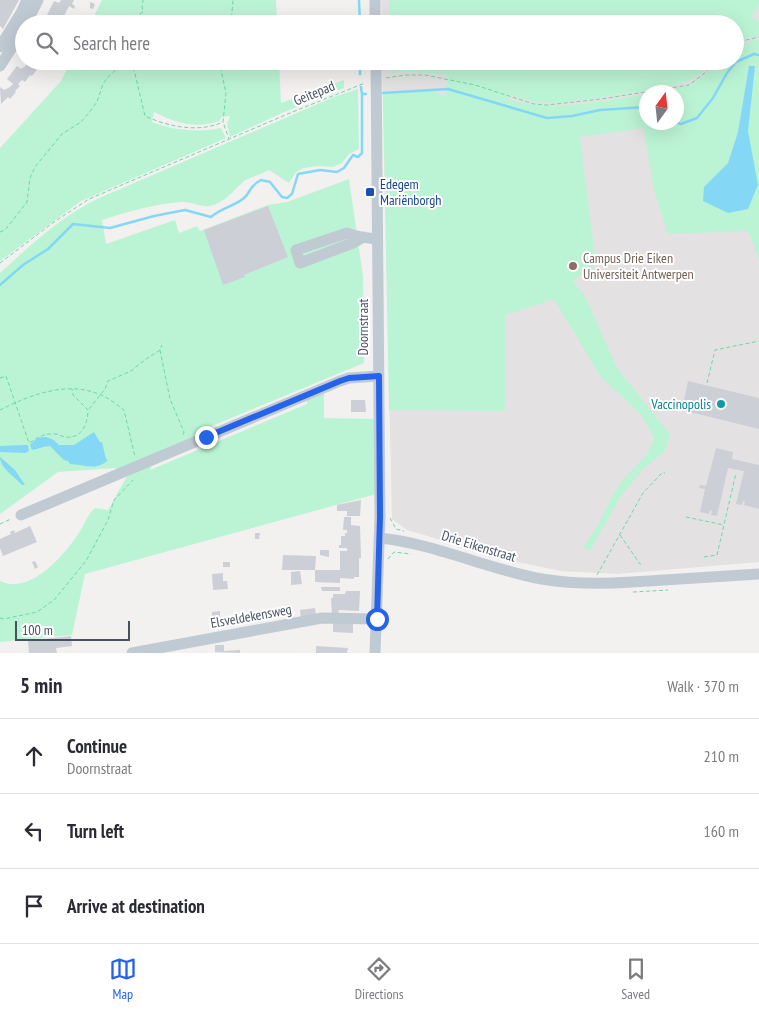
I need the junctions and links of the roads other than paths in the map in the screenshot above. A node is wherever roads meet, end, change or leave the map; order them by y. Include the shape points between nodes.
1 (27, 0) edge
2 (38, 0) edge
3 (375, 0) edge
4 (20, 15) edge
5 (30, 15) edge
6 (375, 15) edge
7 (15, 23) edge
8 (15, 43) edge
9 (0, 47) edge
10 (0, 66) edge
11 (376, 70) edge
12 (364, 237) junction
13 (378, 239) junction
14 (379, 376) junction
15 (21, 515) road end
16 (380, 538) junction
17 (759, 574) edge
18 (377, 619) junction
19 (132, 653) edge
20 (375, 653) edge

1 - 4 street
2 - 5 street
3 - 6 street
7 - 9 street
8 - 10 street
11 - 13 street, Doornstraat
12 - 12 street via 347,233 296,250 300,263
12 - 13 street
13 - 14 street, Doornstraat
14 - 15 street via 340,381
14 - 16 street, Doornstraat
16 - 17 street, Drie Eikenstraat via 423,545 515,573 570,579 622,583
16 - 18 street, Doornstraat
18 - 19 street, Elsveldekensweg via 322,618
18 - 20 street, Doornstraat

